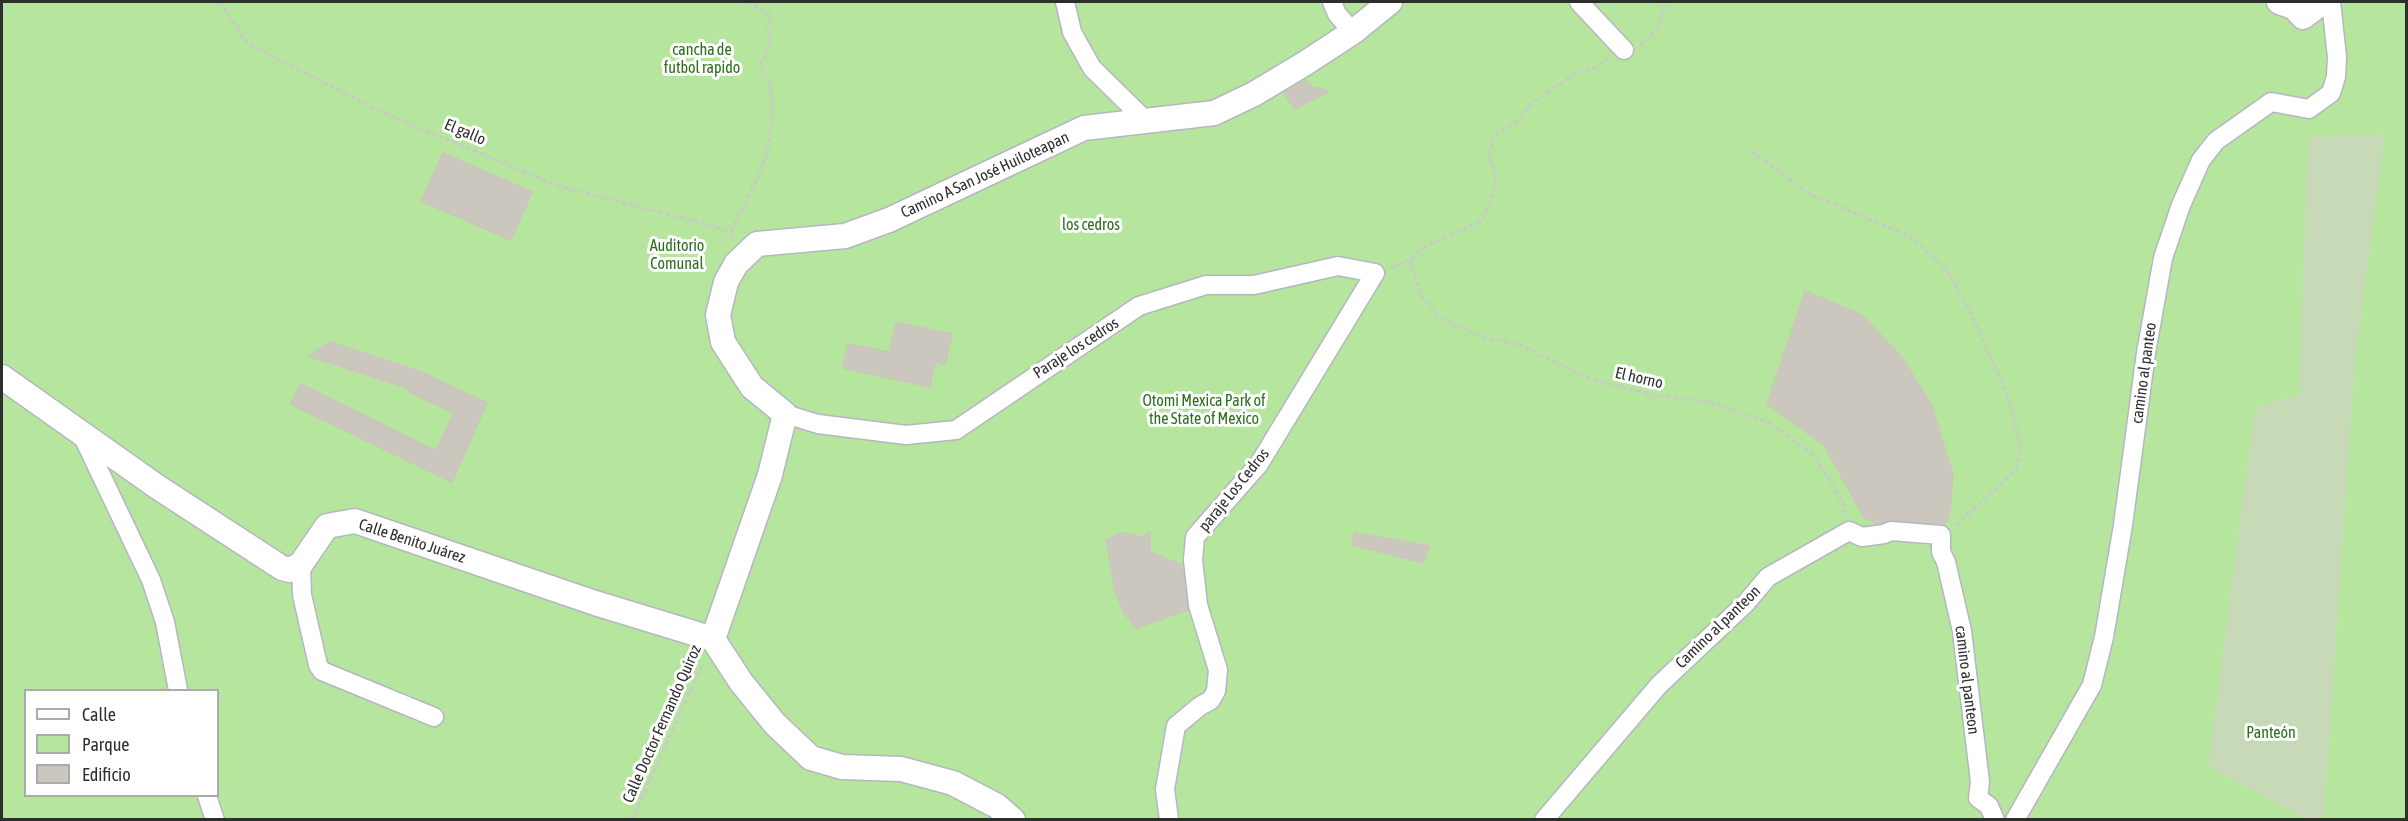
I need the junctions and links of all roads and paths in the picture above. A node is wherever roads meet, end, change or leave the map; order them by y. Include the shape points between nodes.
1 (220, 2) edge
2 (748, 2) edge
3 (1065, 2) edge
4 (1332, 2) edge
5 (1390, 2) edge
6 (1579, 2) edge
7 (1666, 2) edge
8 (2279, 2) edge
9 (2323, 2) edge
10 (2331, 2) edge
11 (1353, 32) junction
12 (1624, 50) junction
13 (762, 69) dead end
14 (764, 74) dead end
15 (1148, 123) junction
16 (1752, 152) dead end
17 (731, 231) junction
18 (1410, 260) junction
19 (736, 264) junction
20 (1375, 273) junction
21 (2, 377) edge
22 (785, 414) junction
23 (82, 435) junction
24 (1849, 531) junction
25 (1941, 535) junction
26 (301, 564) junction
27 (713, 639) junction
28 (178, 689) edge
29 (434, 717) dead end
30 (208, 797) edge
31 (214, 819) edge
32 (632, 819) edge
33 (1013, 819) edge
34 (1169, 819) edge
35 (1544, 819) edge
36 (1995, 819) edge
37 (2015, 819) edge

1 - 17 path, El gallo via 247,43 379,111 556,184
2 - 13 path via 772,17 767,28 767,54 759,64
3 - 15 street via 1072,32 1092,68
4 - 11 street
5 - 11 main road, Camino A San José Huiloteapan
6 - 12 street
7 - 12 path via 1657,30 1642,45
8 - 9 main road via 2294,7 2303,17
10 - 37 street, camino al panteo via 2337,57 2331,93 2309,109 2271,102 2216,141 2201,160 2181,205 2163,258 2121,536 2092,685
11 - 15 main road, Camino A San José Huiloteapan via 1254,94 1214,113
12 - 18 path via 1595,68 1576,73 1530,104 1519,121 1494,135 1489,158 1496,174 1494,192 1482,221 1426,246
14 - 17 path via 770,83 773,112 768,147 759,175
15 - 19 main road, Camino A San José Huiloteapan via 1084,128 889,220 845,236 757,244
16 - 25 path via 1809,194 1912,237 1947,270 1971,313 2010,401 2021,449 2016,470 1963,522
17 - 19 path
18 - 20 path
18 - 24 path, El horno via 1422,298 1437,315 1452,324 1486,338 1520,345 1588,378 1653,395 1709,402 1770,423 1814,455 1843,503
19 - 22 main road, Camino A San José Huiloteapan via 726,282 717,315 723,342 752,387
20 - 22 street, Paraje los cedros via 1338,266 1254,285 1206,285 1139,306 956,430 906,435 818,424
20 - 34 street, paraje Los Cedros via 1259,464 1195,537 1193,560 1198,605 1218,670 1216,692 1176,726 1165,789
21 - 23 main road
22 - 27 main road via 770,475
23 - 26 main road via 282,568 290,570
23 - 28 street via 151,580 165,622
24 - 25 street via 1862,537 1891,531
24 - 35 street, Camino al panteon via 1768,577 1659,685
25 - 36 street, camino al panteon via 1941,552 1962,631 1980,782 1978,798 1989,806
26 - 27 main road, Calle Benito Juárez via 327,526 355,521 594,603
26 - 29 street via 302,595 322,671
27 - 32 path, Calle Doctor Fernando Quiroz
27 - 33 main road via 741,682 810,758 842,767 901,769 953,783
30 - 31 street

